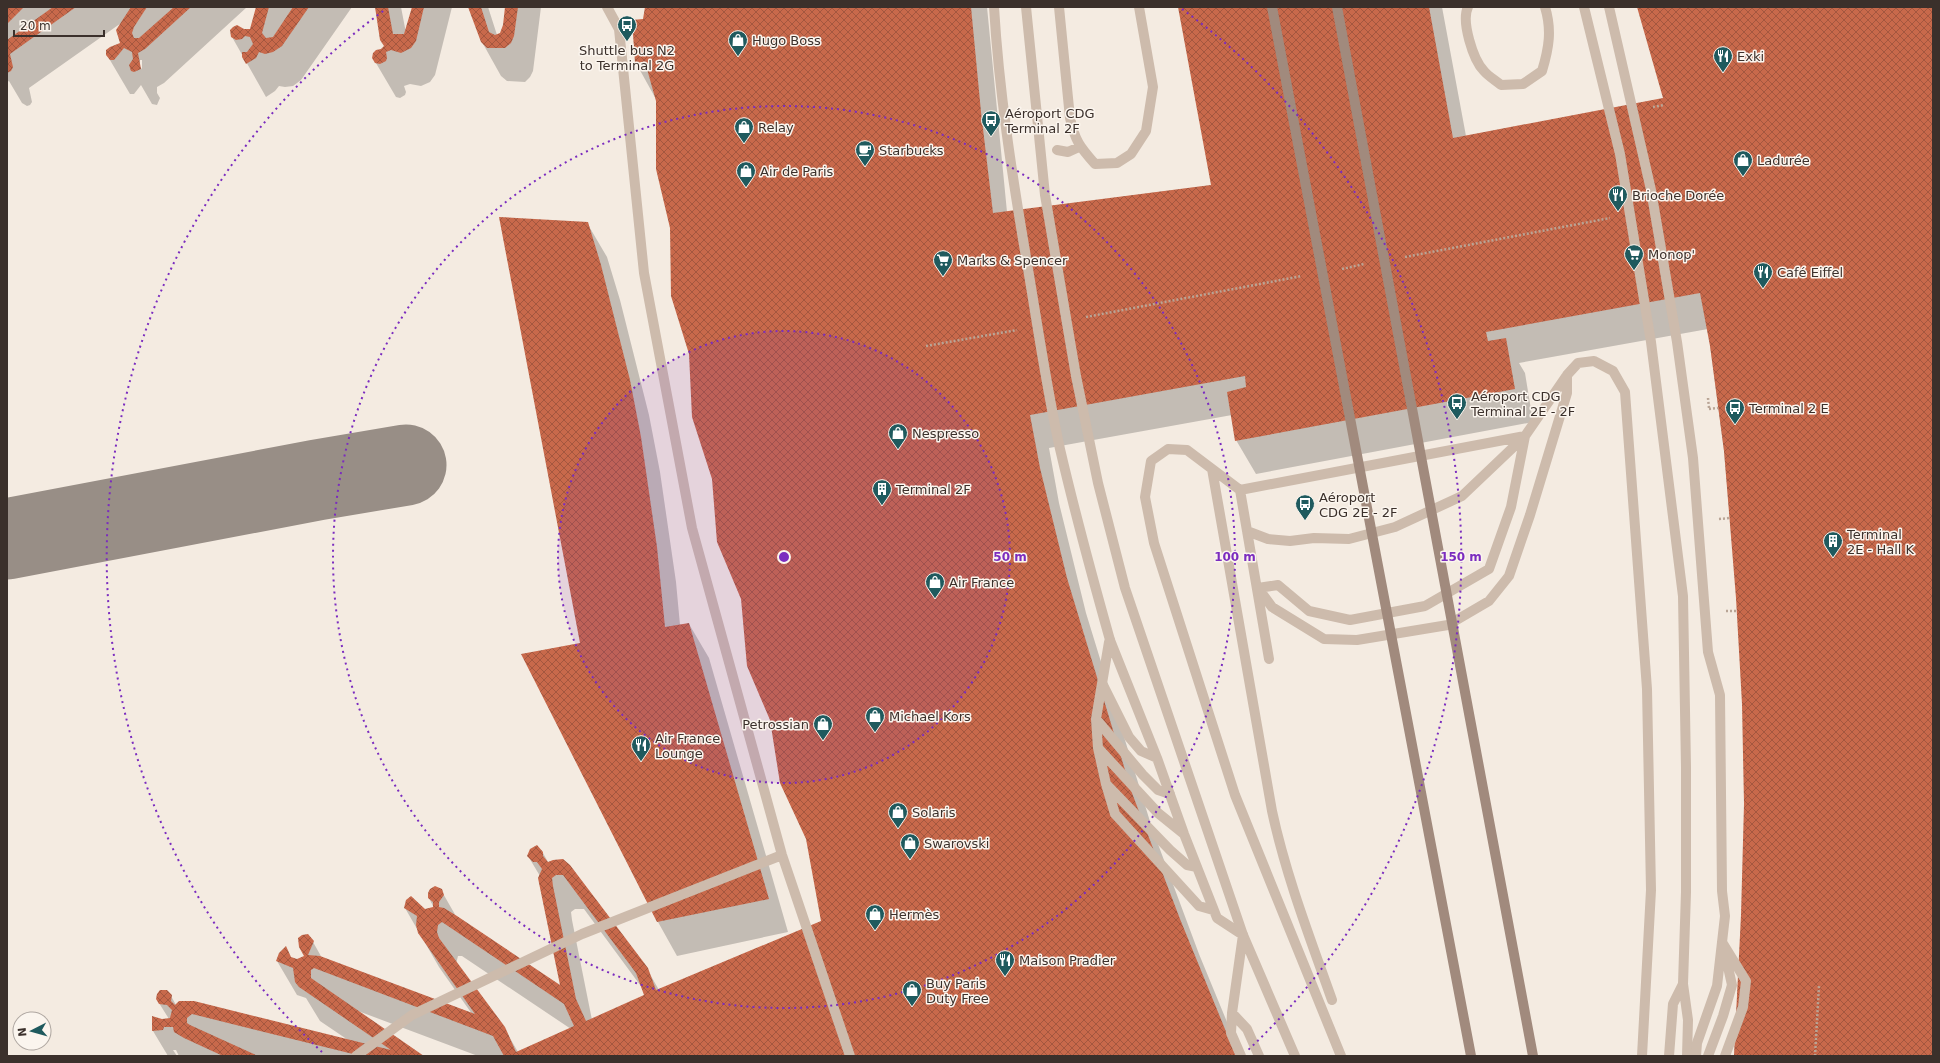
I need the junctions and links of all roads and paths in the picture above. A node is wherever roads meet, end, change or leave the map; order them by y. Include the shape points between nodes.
1 (607, 7) edge
2 (994, 7) edge
3 (1026, 7) edge
4 (1059, 7) edge
5 (1139, 7) edge
6 (1272, 7) edge
7 (1337, 7) edge
8 (1468, 7) edge
9 (1545, 7) edge
10 (1584, 7) edge
11 (1609, 7) edge
12 (1079, 147) junction
13 (1057, 150) dead end
14 (1013, 330) dead end
15 (926, 346) dead end
16 (1567, 375) junction
17 (1525, 436) junction
18 (1212, 469) junction
19 (1240, 490) junction
20 (1247, 531) junction
21 (1258, 588) junction
22 (1110, 640) junction
23 (1269, 659) dead end
24 (1103, 685) junction
25 (1096, 719) junction
26 (1098, 748) junction
27 (1157, 758) junction
28 (1106, 784) junction
29 (1170, 794) junction
30 (1184, 834) junction
31 (782, 855) junction
32 (1197, 867) junction
33 (1213, 910) junction
34 (1243, 935) junction
35 (1722, 942) junction
36 (1683, 984) junction
37 (1819, 986) dead end
38 (1332, 1000) dead end
39 (1232, 1013) junction
40 (356, 1056) edge
41 (850, 1056) edge
42 (1241, 1056) edge
43 (1259, 1056) edge
44 (1295, 1056) edge
45 (1341, 1056) edge
46 (1471, 1056) edge
47 (1533, 1056) edge
48 (1642, 1056) edge
49 (1669, 1056) edge
50 (1687, 1056) edge
51 (1696, 1056) edge
52 (1708, 1056) edge
53 (1725, 1056) edge
54 (1815, 1056) edge

1 - 31 lane via 618,29 644,273 692,528
2 - 22 lane, bridge via 1017,202 1042,351 1062,455 1084,548
3 - 34 lane, bridge via 1045,195 1076,376 1098,483 1124,588
4 - 12 lane via 1070,118
5 - 12 lane via 1153,87 1146,131 1131,154 1117,163 1095,164
6 - 46 main road, bridge
7 - 47 main road, bridge
8 - 9 lane via 1467,30 1472,52 1483,71 1501,85 1523,84 1542,71 1549,46
10 - 36 lane, bridge via 1620,154 1652,342 1683,596 1686,892
11 - 35 lane, bridge via 1651,190 1694,458 1708,652 1720,695 1722,891 1725,916
12 - 13 lane via 1068,152
14 - 15 path
16 - 17 lane
16 - 21 lane via 1567,393 1528,522 1509,576 1489,601 1448,625 1357,640 1324,639 1272,607
16 - 48 lane via 1578,363 1594,361 1613,371 1625,392 1647,689 1651,890
17 - 19 lane
17 - 20 lane via 1462,496 1395,527 1349,539 1314,538 1290,541 1268,539
17 - 21 lane via 1511,507 1489,569 1425,606 1350,620 1309,611 1278,585
18 - 19 lane
18 - 38 lane via 1279,846
18 - 45 lane via 1187,450 1168,449 1151,461 1145,497 1154,543 1235,795
19 - 20 lane
20 - 21 lane
21 - 23 lane
22 - 24 lane
22 - 27 lane
24 - 25 lane
24 - 27 lane via 1129,737 1141,751
25 - 26 lane
25 - 29 lane via 1143,775 1158,790
26 - 28 lane
26 - 30 lane via 1158,812
27 - 29 lane
28 - 32 lane via 1170,850 1187,865
28 - 33 lane via 1115,814 1199,906
29 - 30 lane
30 - 32 lane
31 - 40 lane via 582,934 412,1016
31 - 41 lane
32 - 33 lane
33 - 34 lane via 1217,918
34 - 39 lane
34 - 44 lane
35 - 51 lane, bridge via 1717,986 1697,1042
35 - 52 lane, bridge via 1732,985
35 - 53 lane, bridge via 1746,981 1743,1007
36 - 49 lane via 1673,1004
36 - 50 lane via 1688,1020
37 - 54 path
39 - 42 lane via 1231,1033
39 - 43 lane via 1247,1029

